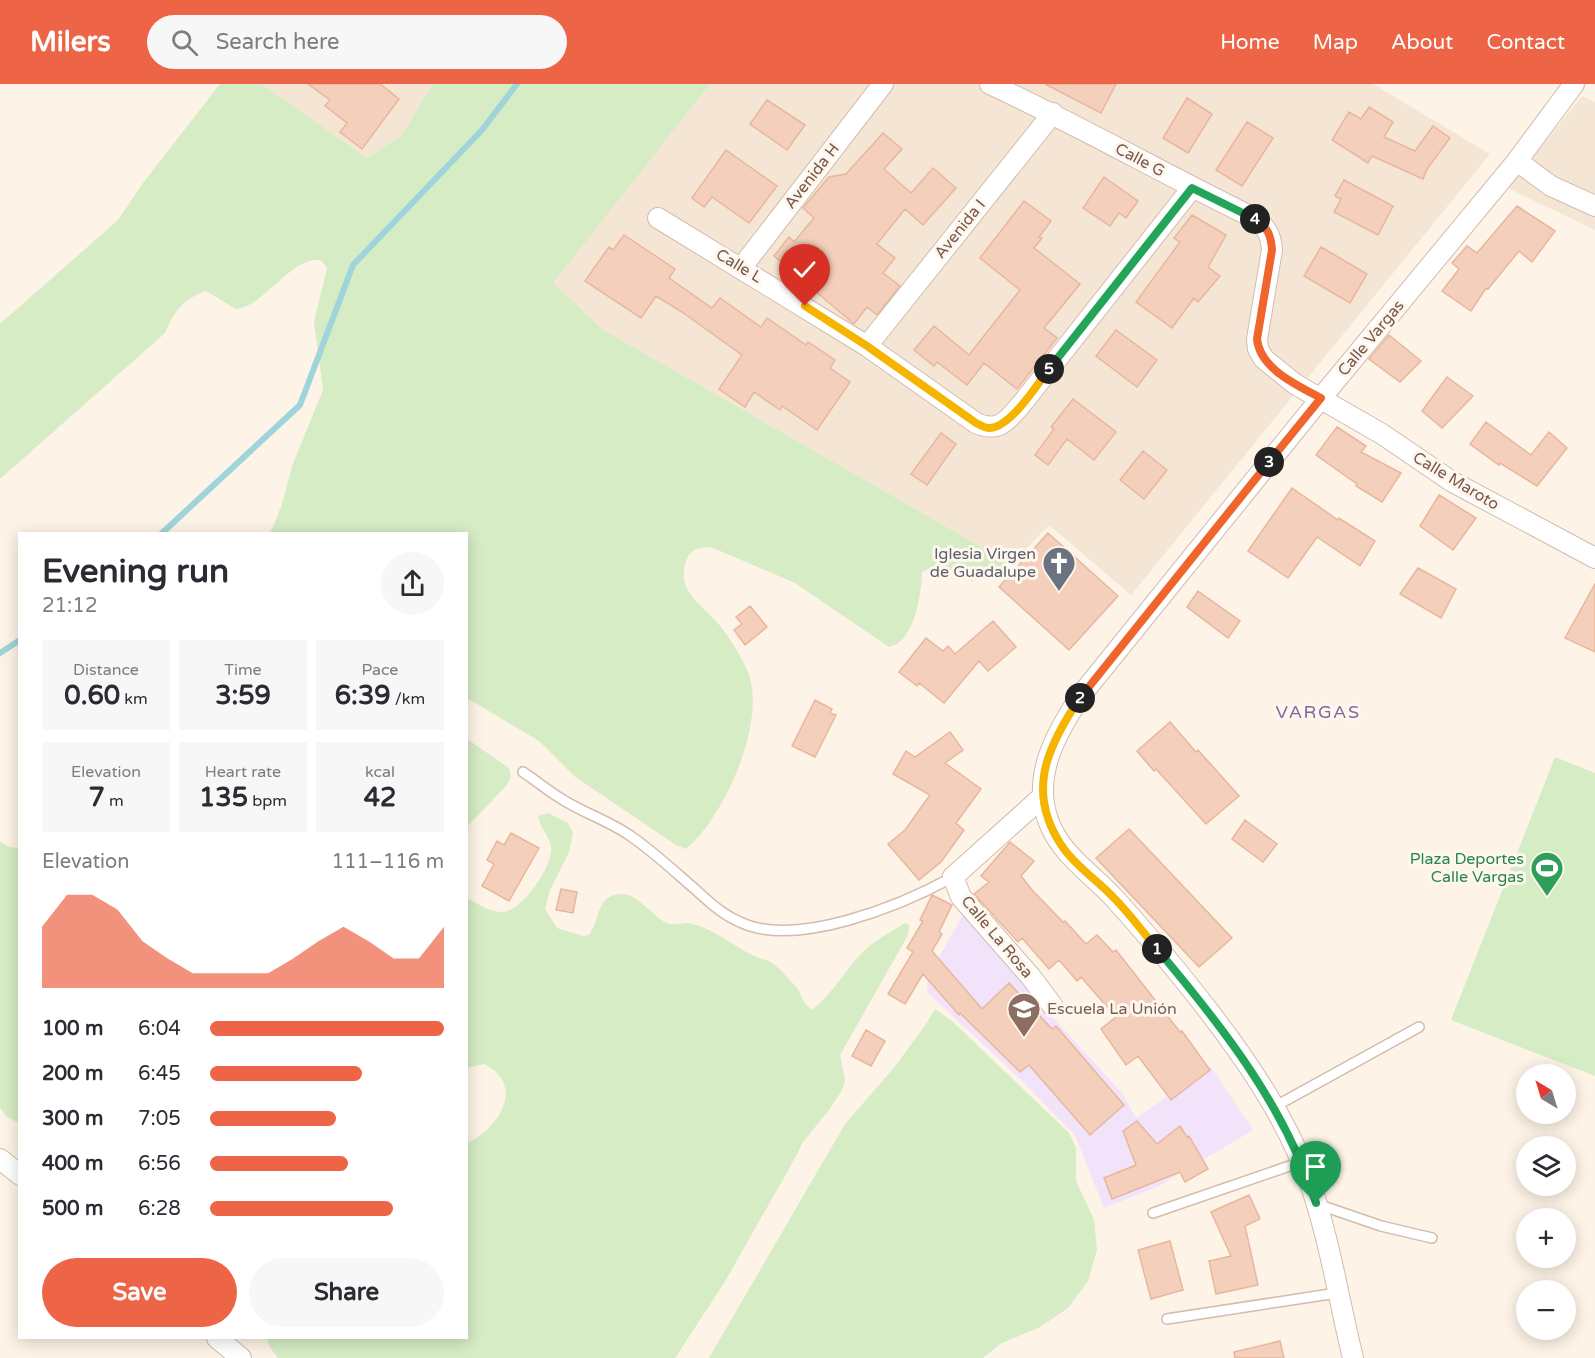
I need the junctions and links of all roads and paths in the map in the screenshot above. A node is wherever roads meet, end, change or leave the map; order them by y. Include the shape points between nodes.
1 (883, 84) edge
2 (990, 84) edge
3 (1574, 84) edge
4 (1053, 113) junction
5 (1517, 161) junction
6 (1192, 188) junction
7 (1595, 206) edge
8 (658, 218) dead end
9 (742, 267) junction
10 (867, 346) junction
11 (1321, 398) junction
12 (1595, 558) edge
13 (523, 772) dead end
14 (1042, 797) junction
15 (953, 877) junction
16 (1052, 1005) dead end
17 (1419, 1027) dead end
18 (1274, 1107) junction
19 (0, 1159) edge
20 (1301, 1162) junction
21 (18, 1173) edge
22 (1316, 1203) junction
23 (1153, 1213) dead end
24 (1432, 1238) dead end
25 (1337, 1293) junction
26 (1167, 1319) dead end
27 (218, 1339) edge
28 (241, 1358) edge
29 (1353, 1358) edge

1 - 9 street, Avenida H
2 - 4 street, Calle G
3 - 5 street, Calle Vargas
4 - 6 street, Calle G
4 - 10 street, Avenida I
5 - 7 street via 1551,186
5 - 11 street, Calle Vargas
6 - 10 street, Calle L via 1000,426 988,428 976,423
6 - 11 street, Calle G via 1254,218 1271,236 1258,349 1280,374
8 - 9 street, Calle L
9 - 10 street, Calle L
11 - 12 street, Calle Maroto via 1451,482
11 - 14 street, Calle Vargas via 1082,694 1048,755
13 - 15 lane via 561,799 632,837 718,909 740,923 766,930 799,930 836,923 897,903
14 - 15 street, Calle La Rosa
14 - 18 street, Calle Vargas via 1050,825 1065,850 1114,898 1197,996
15 - 16 street, Calle La Rosa via 961,897
17 - 18 lane
18 - 20 street, Calle Vargas
19 - 21 street
20 - 22 street, Calle Vargas
20 - 23 lane
22 - 24 lane via 1381,1226
22 - 25 street, Calle Vargas
25 - 26 lane
25 - 29 street, Calle Vargas
27 - 28 street

